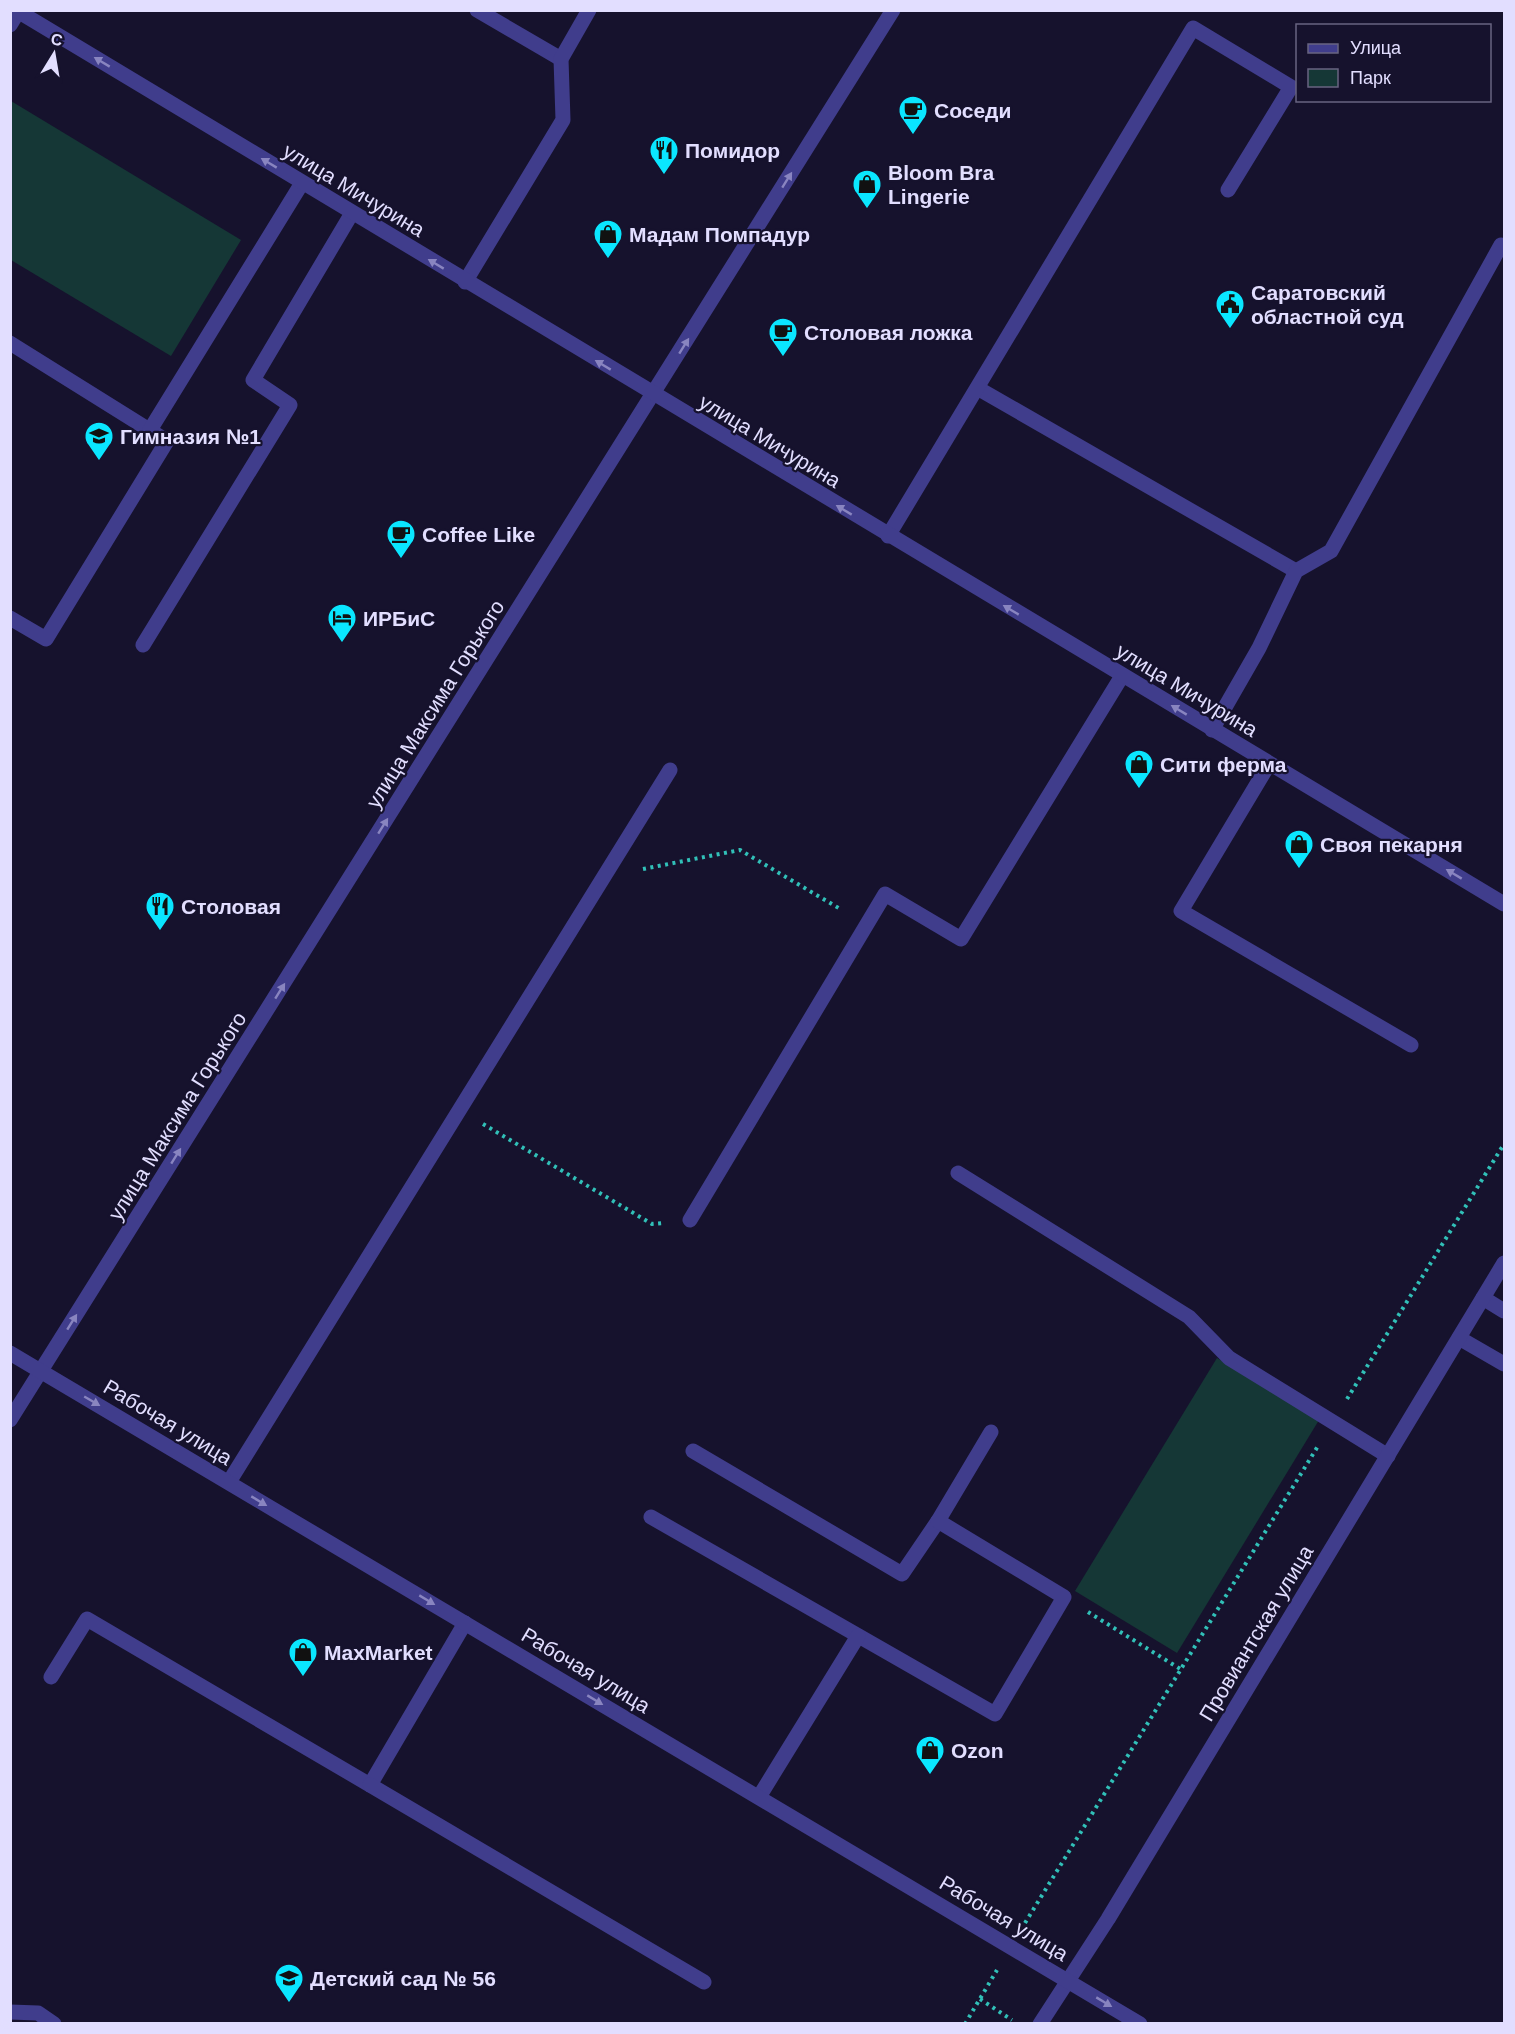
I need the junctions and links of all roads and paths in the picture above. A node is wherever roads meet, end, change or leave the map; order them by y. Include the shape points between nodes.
1 (477, 10) edge
2 (589, 10) edge
3 (893, 10) edge
4 (15, 16) edge
5 (561, 59) junction
6 (302, 183) junction
7 (1228, 190) dead end
8 (352, 213) junction
9 (1501, 245) dead end
10 (465, 282) junction
11 (10, 343) edge
12 (979, 389) junction
13 (653, 395) junction
14 (150, 430) junction
15 (888, 536) junction
16 (1296, 572) junction
17 (10, 618) edge
18 (143, 645) dead end
19 (1122, 676) junction
20 (1212, 730) junction
21 (1269, 764) junction
22 (670, 770) dead end
23 (604, 877) junction
24 (1504, 904) edge
25 (866, 924) junction
26 (1411, 1045) dead end
27 (460, 1110) junction
28 (1504, 1144) edge
29 (958, 1173) dead end
30 (690, 1220) joint
31 (1504, 1263) edge
32 (1483, 1298) junction
33 (1504, 1311) edge
34 (1459, 1338) junction
35 (10, 1353) edge
36 (1504, 1364) edge
37 (41, 1371) junction
38 (10, 1420) edge
39 (1332, 1422) junction
40 (991, 1432) dead end
41 (693, 1451) dead end
42 (1388, 1456) junction
43 (229, 1482) junction
44 (651, 1517) dead end
45 (938, 1521) junction
46 (1064, 1597) junction
47 (465, 1623) junction
48 (858, 1636) junction
49 (1182, 1670) junction
50 (51, 1677) dead end
51 (370, 1785) junction
52 (759, 1797) junction
53 (1011, 1946) junction
54 (1067, 1980) junction
55 (704, 1982) dead end
56 (980, 1999) junction
57 (10, 2012) edge
58 (54, 2024) edge
59 (965, 2024) edge
60 (1018, 2024) edge
61 (1040, 2024) edge
62 (1140, 2024) edge

1 - 5 street
2 - 5 street
13 -> 3 street, улица Максима Горького
6 -> 4 street, улица Мичурина
5 - 10 street via 563,120
6 - 8 street, улица Мичурина
6 - 14 street
7 - 12 street via 1291,87 1193,28
10 -> 8 street, улица Мичурина
8 - 18 street via 254,380 290,405
9 - 16 street via 1331,551
13 -> 10 street, улица Мичурина
11 - 14 street
12 - 15 street
12 - 16 street
15 -> 13 street, улица Мичурина
37 -> 13 street, улица Максима Горького
14 - 17 street via 167,441 46,639
19 -> 15 street, улица Мичурина
16 - 20 street
20 -> 19 street, улица Мичурина
19 - 25 street via 961,939 885,894
20 - 21 street, улица Мичурина
24 -> 21 street, улица Мичурина
21 - 26 street via 1181,912
22 - 23 street
23 - 25 path via 740,850
23 - 27 street
25 - 30 street
27 - 30 path via 652,1224
27 - 43 street
28 - 39 path
29 - 39 street via 1189,1317 1229,1358
31 - 32 street, Провиантская улица
32 - 33 street
32 - 34 street, Провиантская улица
34 - 36 street
34 - 42 street, Провиантская улица
35 - 37 street, Рабочая улица
37 - 38 street, улица Максима Горького
37 -> 43 street, Рабочая улица
39 - 42 street
39 - 49 path
40 - 45 street
41 - 45 street via 902,1574
42 - 54 street, Провиантская улица via 1108,1919
43 -> 47 street, Рабочая улица
44 - 48 street
45 - 46 street
46 - 48 street via 995,1714
46 - 49 path
47 - 51 street
47 -> 52 street, Рабочая улица
48 - 52 street
49 - 53 path
50 - 51 street via 87,1619
51 - 55 street
52 - 53 street, Рабочая улица
53 - 54 street, Рабочая улица
53 - 56 path
54 - 61 street, Провиантская улица
54 -> 62 street, Рабочая улица
56 - 59 path
56 - 60 path
57 - 58 street via 38,2013

